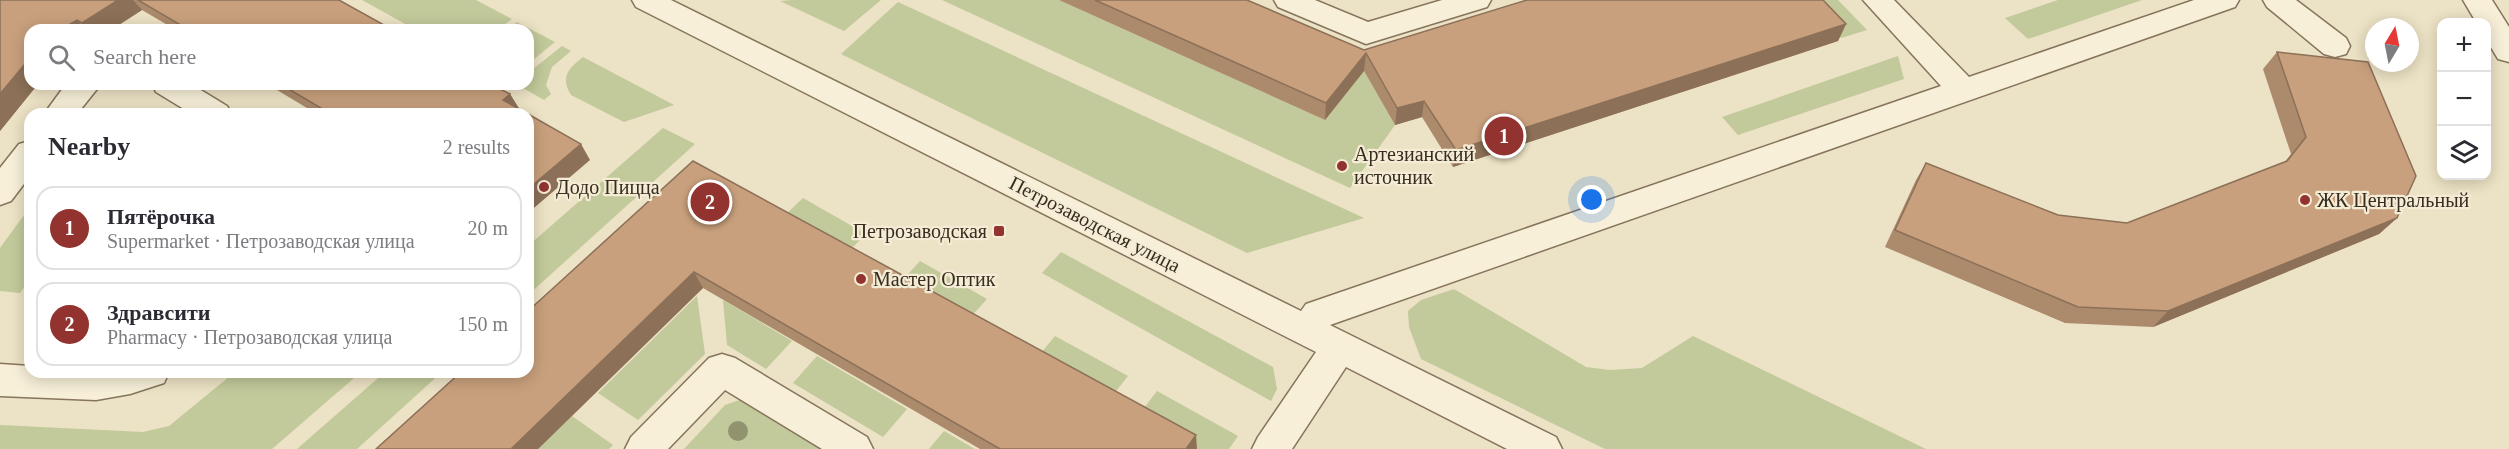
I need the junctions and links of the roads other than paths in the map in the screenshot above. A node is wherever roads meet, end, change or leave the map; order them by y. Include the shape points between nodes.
1 (646, 0) edge
2 (1287, 0) edge
3 (1477, 0) edge
4 (1876, 0) edge
5 (2225, 0) edge
6 (2277, 0) edge
7 (2476, 0) edge
8 (2335, 46) dead end
9 (2508, 47) edge
10 (78, 90) edge
11 (177, 90) edge
12 (1963, 90) junction
13 (64, 108) edge
14 (206, 108) edge
15 (24, 161) edge
16 (0, 192) edge
17 (1306, 330) junction
18 (1340, 347) junction
19 (124, 378) edge
20 (0, 380) edge
21 (644, 449) edge
22 (854, 449) edge
23 (1271, 449) edge
24 (1543, 449) edge

1 - 17 street, Петрозаводская улица
2 - 3 street via 1366,33
4 - 12 street
5 - 12 street
6 - 8 street
7 - 9 street
10 - 13 street
11 - 14 street
12 - 17 street via 1318,314
15 - 16 street
17 - 18 street, Петрозаводская улица
18 - 23 street
18 - 24 street, Петрозаводская улица
19 - 20 street via 96,384
21 - 22 street via 722,369

